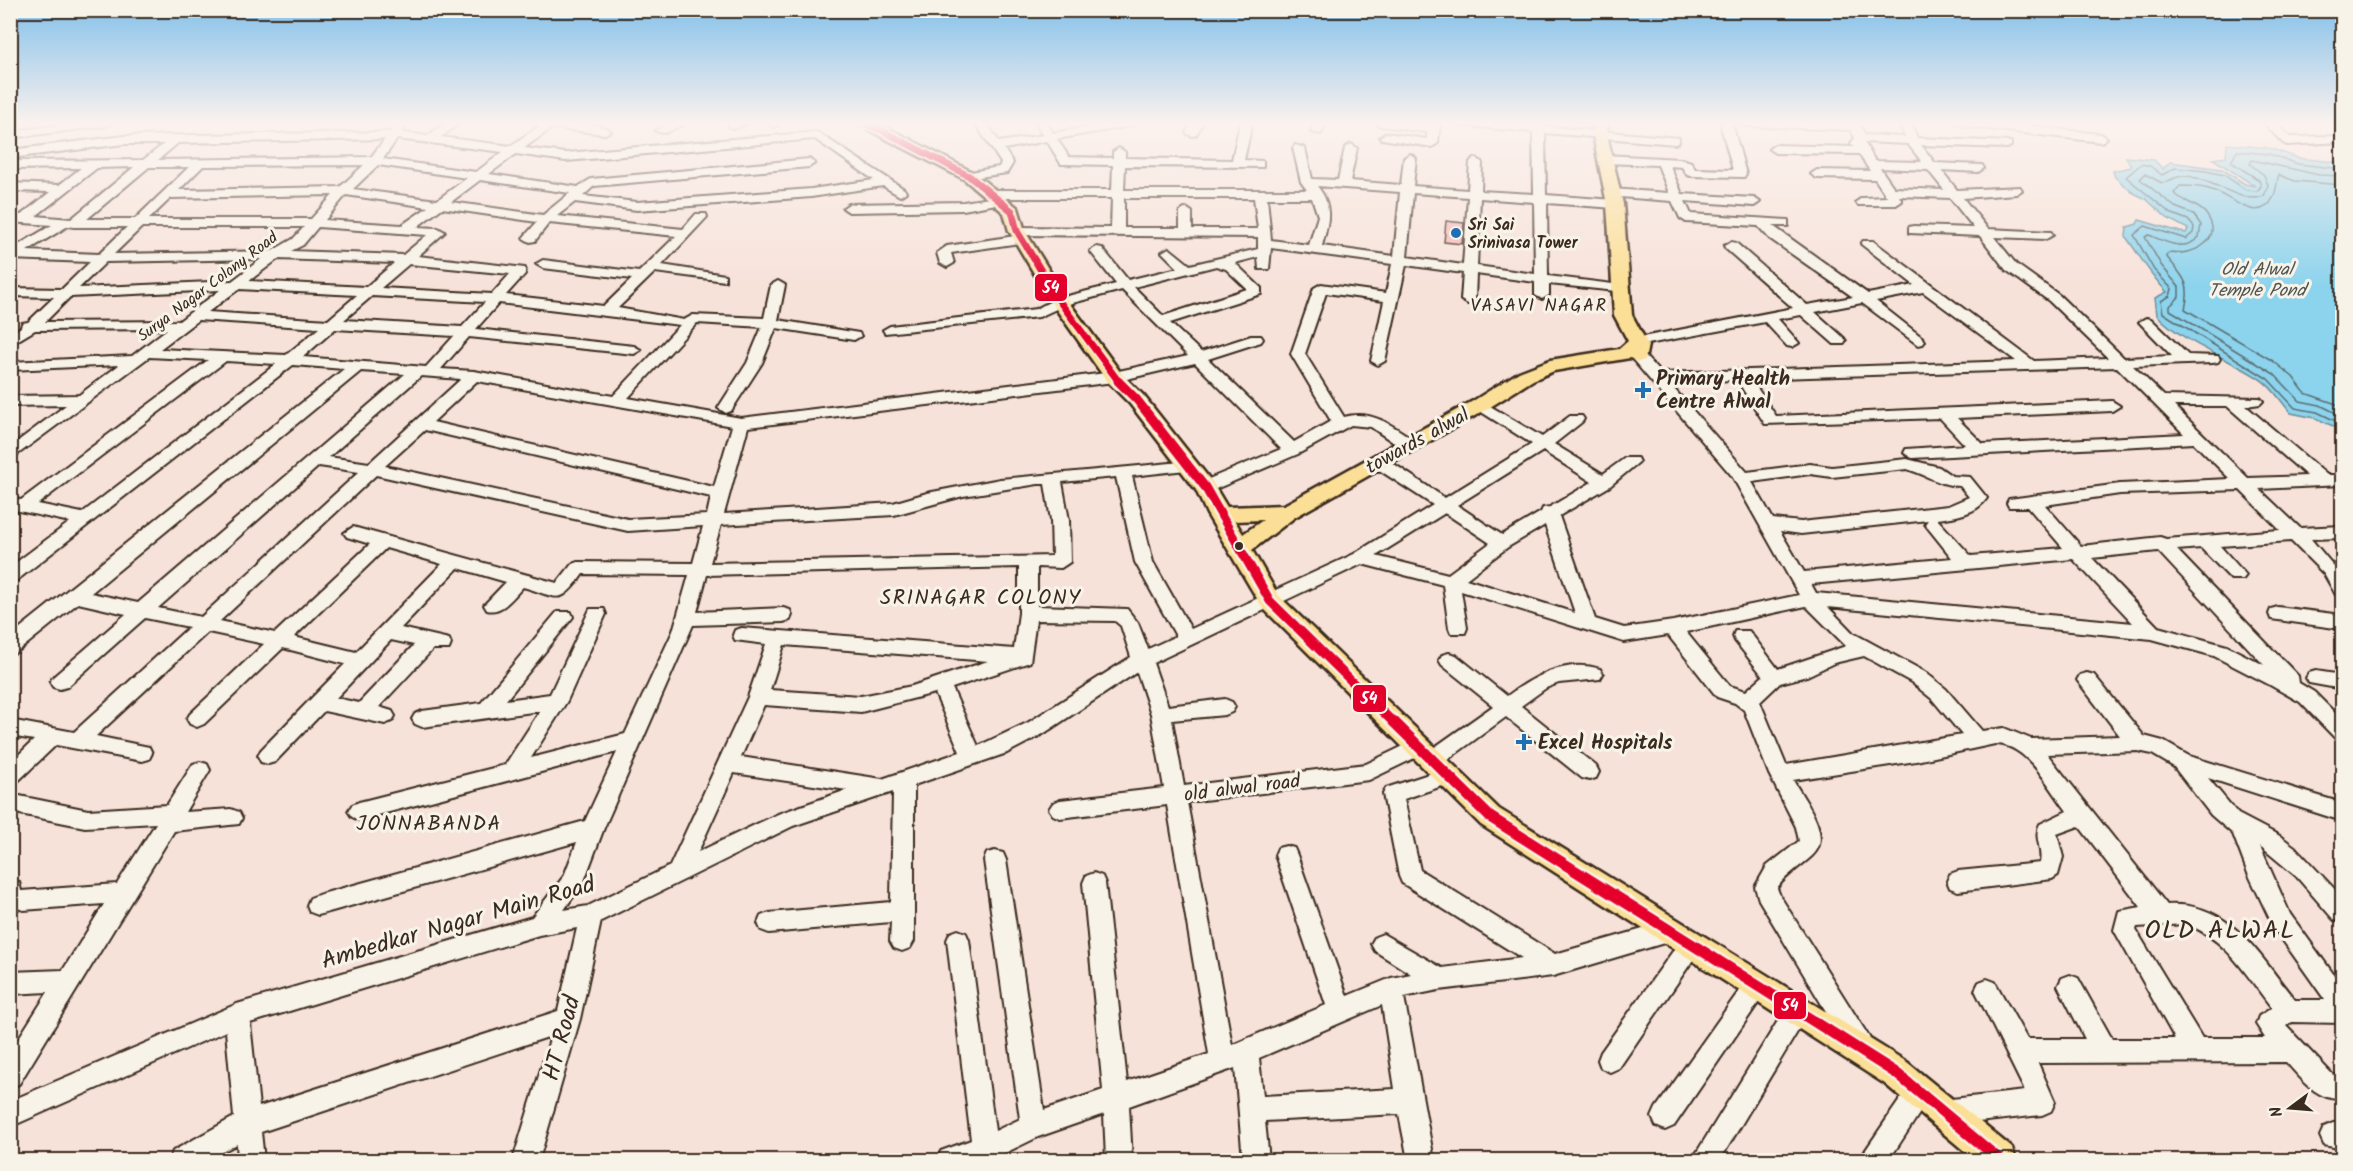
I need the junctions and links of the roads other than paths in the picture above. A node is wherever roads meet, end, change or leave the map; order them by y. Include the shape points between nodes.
1 (77, 178) edge
2 (128, 178) edge
3 (184, 178) edge
4 (357, 178) edge
5 (477, 178) edge
6 (487, 178) edge
7 (650, 178) edge
8 (739, 178) edge
9 (871, 178) edge
10 (871, 178) edge
11 (971, 178) edge
12 (1117, 178) edge
13 (1306, 178) edge
14 (1345, 178) edge
15 (1408, 178) edge
16 (1476, 178) edge
17 (1541, 178) edge
18 (1608, 178) edge
19 (1669, 178) edge
20 (1881, 178) edge
21 (1940, 178) edge
22 (639, 179) junction
23 (884, 182) junction
24 (1307, 182) junction
25 (1343, 185) junction
26 (10, 187) edge
27 (63, 189) junction
28 (1407, 190) junction
29 (2016, 190) dead end
30 (343, 191) junction
31 (900, 192) dead end
32 (1890, 192) junction
33 (1118, 193) junction
34 (1951, 193) junction
35 (167, 194) junction
36 (1260, 194) junction
37 (1317, 194) junction
38 (576, 195) junction
39 (1476, 196) junction
40 (994, 197) junction
41 (1677, 198) junction
42 (1613, 199) junction
43 (1542, 200) junction
44 (1862, 201) dead end
45 (1754, 202) dead end
46 (439, 204) junction
47 (637, 206) junction
48 (849, 208) dead end
49 (1186, 212) dead end
50 (701, 217) dead end
51 (17, 219) edge
52 (546, 219) junction
53 (1762, 222) junction
54 (69, 223) junction
55 (316, 223) junction
56 (1783, 223) dead end
57 (136, 224) junction
58 (404, 230) junction
59 (1914, 230) dead end
60 (1117, 231) junction
61 (1186, 232) junction
62 (686, 233) junction
63 (1985, 233) junction
64 (1020, 235) junction
65 (2046, 235) dead end
66 (530, 238) dead end
67 (1265, 242) junction
68 (1868, 244) dead end
69 (1731, 246) dead end
70 (1314, 250) junction
71 (1097, 252) dead end
72 (1169, 252) dead end
73 (12, 255) edge
74 (275, 255) junction
75 (100, 260) junction
76 (1400, 260) junction
77 (404, 261) junction
78 (1222, 262) junction
79 (947, 263) dead end
80 (543, 264) dead end
81 (1264, 266) dead end
82 (1188, 270) junction
83 (1470, 270) junction
84 (646, 272) junction
85 (720, 278) dead end
86 (1543, 279) junction
87 (1941, 281) dead end
88 (238, 285) junction
89 (778, 285) dead end
90 (1125, 286) junction
91 (1923, 286) junction
92 (1621, 289) junction
93 (369, 291) junction
94 (10, 292) edge
95 (66, 293) junction
96 (1542, 295) dead end
97 (1863, 297) junction
98 (496, 298) junction
99 (1393, 298) junction
100 (1468, 300) dead end
101 (1060, 302) junction
102 (1805, 309) junction
103 (607, 310) junction
104 (197, 316) junction
105 (1767, 316) junction
106 (678, 321) dead end
107 (1161, 321) junction
108 (2146, 322) dead end
109 (772, 323) junction
110 (183, 325) junction
111 (332, 325) junction
112 (10, 326) edge
113 (32, 326) junction
114 (890, 330) dead end
115 (465, 332) junction
116 (854, 336) dead end
117 (1256, 339) dead end
118 (10, 341) edge
119 (1839, 341) dead end
120 (1918, 341) dead end
121 (1792, 343) dead end
122 (1636, 348) junction
123 (634, 350) dead end
124 (143, 356) junction
125 (221, 358) junction
126 (1197, 358) junction
127 (2213, 359) dead end
128 (290, 360) junction
129 (2184, 360) junction
130 (1378, 362) dead end
131 (2121, 362) junction
132 (2030, 365) junction
133 (10, 366) edge
134 (357, 366) junction
135 (424, 372) junction
136 (1741, 375) junction
137 (474, 376) junction
138 (1114, 377) junction
139 (1657, 378) junction
140 (10, 400) edge
141 (85, 400) junction
142 (617, 401) junction
143 (2158, 401) junction
144 (2255, 401) dead end
145 (2232, 402) junction
146 (1480, 405) junction
147 (2112, 406) dead end
148 (726, 408) dead end
149 (1946, 415) junction
150 (1576, 419) dead end
151 (741, 423) junction
152 (1340, 423) junction
153 (422, 424) junction
154 (2199, 438) junction
155 (1543, 444) junction
156 (1409, 445) junction
157 (1978, 449) junction
158 (1292, 450) junction
159 (1912, 453) dead end
160 (10, 455) edge
161 (315, 460) junction
162 (1379, 462) junction
163 (1631, 462) dead end
164 (1186, 465) junction
165 (373, 469) junction
166 (1123, 473) junction
167 (1055, 478) junction
168 (1742, 478) junction
169 (2343, 480) edge
170 (2323, 481) junction
171 (1604, 482) junction
172 (2246, 485) junction
173 (1205, 487) junction
174 (720, 494) junction
175 (17, 504) edge
176 (1443, 504) junction
177 (1288, 512) junction
178 (1549, 513) junction
179 (1218, 514) junction
180 (84, 519) junction
181 (714, 521) junction
182 (1769, 524) junction
183 (1934, 524) dead end
184 (2343, 532) edge
185 (353, 533) dead end
186 (2295, 534) junction
187 (2204, 540) junction
188 (383, 542) junction
189 (1502, 543) junction
190 (2160, 543) junction
191 (1238, 549) junction
192 (2077, 553) junction
193 (1360, 558) junction
194 (1028, 561) junction
195 (1965, 561) junction
196 (454, 562) junction
197 (701, 569) junction
198 (2336, 570) edge
199 (12, 574) edge
200 (2237, 575) dead end
201 (1800, 579) junction
202 (518, 581) junction
203 (1451, 581) junction
204 (2343, 590) edge
205 (75, 597) junction
206 (1810, 599) junction
207 (1270, 601) junction
208 (493, 605) dead end
209 (141, 611) junction
210 (1028, 613) junction
211 (597, 614) dead end
212 (2278, 614) dead end
213 (783, 615) dead end
214 (564, 617) dead end
215 (686, 618) junction
216 (1587, 622) junction
217 (2343, 622) edge
218 (203, 625) junction
219 (1458, 628) dead end
220 (1673, 628) junction
221 (386, 632) junction
222 (2152, 632) junction
223 (742, 635) dead end
224 (1742, 636) dead end
225 (280, 639) junction
226 (777, 639) junction
227 (1187, 639) junction
228 (10, 647) edge
229 (1866, 649) junction
230 (1023, 657) junction
231 (1143, 658) junction
232 (358, 660) junction
233 (1449, 660) dead end
234 (1593, 674) dead end
235 (1774, 677) junction
236 (2316, 678) dead end
237 (2087, 680) dead end
238 (60, 682) dead end
239 (2343, 682) edge
240 (940, 683) junction
241 (758, 697) junction
242 (2307, 697) junction
243 (557, 701) junction
244 (1748, 701) junction
245 (319, 702) junction
246 (1225, 707) dead end
247 (1506, 708) junction
248 (363, 711) junction
249 (486, 711) junction
250 (1161, 714) junction
251 (385, 716) dead end
252 (197, 719) dead end
253 (422, 719) dead end
254 (10, 728) edge
255 (2343, 732) edge
256 (52, 736) junction
257 (1977, 739) junction
258 (634, 740) junction
259 (76, 742) junction
260 (2138, 743) junction
261 (2029, 747) junction
262 (142, 753) dead end
263 (268, 756) dead end
264 (973, 758) junction
265 (1432, 761) junction
266 (2185, 763) junction
267 (729, 764) junction
268 (200, 770) dead end
269 (512, 771) junction
270 (1589, 772) dead end
271 (1779, 774) junction
272 (10, 776) edge
273 (894, 784) junction
274 (1176, 795) junction
275 (10, 803) edge
276 (1060, 809) dead end
277 (359, 811) dead end
278 (2343, 812) edge
279 (2083, 816) junction
280 (172, 818) junction
281 (231, 818) dead end
282 (593, 828) junction
283 (2242, 828) junction
284 (1286, 855) dead end
285 (995, 860) dead end
286 (677, 875) junction
287 (1958, 881) dead end
288 (1094, 883) dead end
289 (15, 892) edge
290 (125, 894) junction
291 (318, 905) dead end
292 (902, 911) junction
293 (2343, 913) edge
294 (591, 915) junction
295 (2161, 915) junction
296 (769, 923) dead end
297 (539, 925) junction
298 (1681, 938) junction
299 (957, 940) dead end
300 (902, 941) dead end
301 (1383, 944) dead end
302 (1553, 965) junction
303 (71, 980) junction
304 (1438, 980) junction
305 (10, 983) edge
306 (1757, 985) junction
307 (2070, 986) dead end
308 (1391, 989) junction
309 (1986, 990) dead end
310 (2343, 1005) edge
311 (1340, 1011) junction
312 (1797, 1011) junction
313 (2289, 1011) junction
314 (2343, 1012) edge
315 (237, 1015) junction
316 (568, 1019) junction
317 (2292, 1050) junction
318 (2020, 1051) junction
319 (2105, 1051) junction
320 (2196, 1051) junction
321 (1864, 1052) junction
322 (1235, 1056) junction
323 (1610, 1060) dead end
324 (10, 1076) edge
325 (2343, 1087) edge
326 (1918, 1094) junction
327 (1116, 1098) junction
328 (1408, 1101) junction
329 (1251, 1109) junction
330 (1940, 1113) junction
331 (10, 1114) edge
332 (1665, 1117) dead end
333 (247, 1124) junction
334 (1034, 1126) junction
335 (986, 1154) edge
336 (524, 1160) edge
337 (182, 1161) edge
338 (251, 1161) edge
339 (950, 1161) edge
340 (1119, 1161) edge
341 (1256, 1161) edge
342 (1421, 1161) edge
343 (1705, 1161) edge
344 (1874, 1161) edge
345 (2000, 1161) edge

1 - 27 street
2 - 54 street
3 - 35 street
4 - 30 street, Surya Nagar Colony Road
5 - 46 street
6 - 38 street
7 - 22 street
8 - 47 street
9 - 23 street
10 - 23 street
11 - 40 main road
12 - 33 street
13 - 24 street
14 - 25 street
15 - 28 street
16 - 39 street
17 - 43 street
18 - 42 main road
19 - 41 street
20 - 32 street
21 - 34 street
22 - 38 street via 591,183
22 - 47 street
23 - 31 street
24 - 25 street
24 - 37 street
25 - 28 street
26 - 27 street
27 - 51 street
28 - 39 street
28 - 76 street
29 - 34 street via 1981,195
30 - 35 street
30 - 46 street
30 - 55 street, Surya Nagar Colony Road
32 - 34 street
32 - 44 street via 1896,201
33 - 36 street
33 - 40 street
33 - 60 street
34 - 63 street
35 - 57 street
36 - 37 street
36 - 67 street
37 - 70 street via 1324,216
38 - 47 street
38 - 52 street
39 - 43 street
39 - 83 street
40 - 48 street via 963,206
40 - 64 main road via 1012,211
41 - 42 street
41 - 45 street
41 - 53 street via 1686,218
42 - 43 street
42 - 92 main road
43 - 86 street
46 - 52 street
46 - 58 street
49 - 61 street
50 - 62 street
51 - 54 street
52 - 62 street
52 - 66 street
53 - 56 street
53 - 97 street via 1774,235
54 - 57 street
54 - 73 street
55 - 57 street
55 - 58 street
55 - 74 street, Surya Nagar Colony Road via 298,242
57 - 75 street
58 - 77 street via 438,232
59 - 63 street
60 - 61 street
60 - 64 street
61 - 67 street
62 - 84 street
63 - 65 street
63 - 131 street via 2011,267 2054,298
64 - 79 street via 947,250
64 - 101 main road
67 - 70 street
67 - 78 street
67 - 81 street
68 - 91 street
69 - 102 street
70 - 76 street
71 - 90 street
72 - 82 street
73 - 75 street
74 - 75 street
74 - 77 street
74 - 88 street, Surya Nagar Colony Road
75 - 95 street
76 - 83 street
76 - 99 street
77 - 93 street
77 - 98 street via 520,271
78 - 82 street
78 - 107 street via 1240,273 1256,291
80 - 84 street
82 - 90 street
83 - 86 street
83 - 100 street
84 - 85 street
84 - 103 street
86 - 92 street
86 - 96 street
87 - 91 street
88 - 93 street
88 - 95 street
88 - 104 street, Surya Nagar Colony Road
89 - 109 street
90 - 101 street
90 - 107 street
91 - 97 street
91 - 132 street
92 - 122 main road via 1623,315
93 - 98 street
93 - 111 street
94 - 95 street
95 - 113 street
97 - 102 street
97 - 120 street
98 - 103 street
98 - 115 street
99 - 130 street
99 - 152 street via 1321,288 1298,354
101 - 114 street via 1039,313
101 - 138 main road
102 - 105 street
102 - 119 street
103 - 106 street
104 - 110 street, Surya Nagar Colony Road
104 - 111 street
105 - 121 street
105 - 122 street
107 - 126 street
108 - 129 street
109 - 116 street
109 - 142 street via 693,319
109 - 148 street via 758,361
110 - 113 street
110 - 124 street, Surya Nagar Colony Road
111 - 115 street
111 - 128 street
112 - 113 street
113 - 118 street
115 - 123 street
115 - 135 street
117 - 126 street
122 - 139 street
122 - 146 main road, towards alwal via 1616,359 1607,357 1543,369
124 - 125 street
124 - 133 street
124 - 141 street, Surya Nagar Colony Road
125 - 128 street
125 - 175 street
126 - 138 street
126 - 158 street
127 - 129 street
128 - 134 street
128 - 180 street
129 - 131 street
131 - 132 street
131 - 143 street
132 - 136 street
134 - 135 street
134 - 205 street
135 - 137 street
135 - 161 street
136 - 139 street
136 - 149 street via 1771,421
137 - 142 street
137 - 153 street
138 - 151 street
138 - 164 main road via 1137,400
139 - 168 street
140 - 141 street
141 - 160 street, Surya Nagar Colony Road
142 - 151 street
143 - 145 street
143 - 154 street
144 - 145 street
145 - 170 street
146 - 155 street
146 - 156 main road, towards alwal
147 - 149 street
149 - 157 street
150 - 155 street, Ambedkar Nagar Main Road
151 - 174 street
152 - 156 street via 1364,418
152 - 158 street
153 - 165 street
153 - 174 street
154 - 157 street
154 - 172 street
155 - 171 street
155 - 176 street, Ambedkar Nagar Main Road
156 - 162 main road, towards alwal
157 - 159 street
158 - 173 street
161 - 165 street
161 - 209 street
162 - 176 street
162 - 177 main road, towards alwal
163 - 171 street
164 - 166 street
164 - 173 main road
165 - 181 street via 628,525
165 - 218 street
166 - 167 street
166 - 227 street via 1144,562
167 - 181 street via 929,496 894,509
167 - 194 street via 1061,562
168 - 182 street
168 - 182 street via 1810,469 1832,472 1907,464 1933,471 1949,481 1964,481 1979,498 1949,512 1801,528
169 - 170 street
170 - 172 street
171 - 178 street
172 - 186 street
172 - 192 street via 2120,489 2023,502
173 - 179 main road
174 - 181 street
175 - 180 street
176 - 189 street
176 - 193 street, Ambedkar Nagar Main Road
177 - 179 main road
177 - 191 main road, towards alwal
178 - 189 street
178 - 216 street
179 - 191 main road
180 - 199 street
181 - 197 street
182 - 201 street
183 - 195 street
184 - 186 street
185 - 188 street
186 - 187 street
186 - 198 street
187 - 190 street
187 - 200 street
188 - 196 street
188 - 225 street
189 - 203 street
190 - 192 street
190 - 242 street
191 - 207 main road
192 - 195 street
192 - 222 street
193 - 203 street
193 - 207 street, Ambedkar Nagar Main Road
194 - 197 street
194 - 210 street
195 - 201 street
196 - 202 street
196 - 221 street
197 - 202 street via 578,568 561,591
197 - 215 street
198 - 204 street
201 - 206 street
202 - 208 street
203 - 216 street
203 - 219 street
205 - 209 street
205 - 228 street
206 - 220 street
206 - 222 street
206 - 229 street via 1835,628
207 - 227 street, Ambedkar Nagar Main Road
207 - 265 main road
209 - 218 street
209 - 238 street
210 - 230 street
210 - 231 street via 1120,614 1129,623
211 - 243 street
212 - 217 street
213 - 215 street
214 - 249 street
215 - 258 street
216 - 220 street via 1632,635
218 - 225 street
218 - 259 street
220 - 244 street via 1719,687
221 - 232 street
221 - 248 street via 435,643
222 - 242 street via 2220,651
223 - 226 street
224 - 235 street
225 - 232 street
225 - 252 street
226 - 230 street
226 - 241 street
227 - 231 street, Ambedkar Nagar Main Road
229 - 235 street
229 - 257 street via 1918,677 1939,694
230 - 240 street
231 - 250 street
231 - 264 street, Ambedkar Nagar Main Road via 1036,728
232 - 245 street
233 - 247 street
234 - 247 street via 1558,676 1539,682
235 - 244 street
236 - 239 street
237 - 260 street
240 - 241 street via 861,704
240 - 264 street
241 - 267 street
242 - 255 street
243 - 249 street
243 - 269 street
244 - 271 street
245 - 248 street
245 - 263 street
246 - 250 street
247 - 265 street
247 - 270 street
248 - 251 street
249 - 253 street
250 - 274 street
254 - 256 street
256 - 259 street
256 - 272 street
257 - 261 street via 2004,736
257 - 271 street via 1916,753
258 - 269 street
258 - 282 street
259 - 262 street
260 - 261 street
260 - 266 street via 2161,747
261 - 279 street
264 - 273 street, Ambedkar Nagar Main Road
265 - 274 street, old alwal road
265 - 298 main road via 1490,818
265 - 302 street via 1393,794 1410,876
266 - 278 street
266 - 283 street via 2226,816
267 - 273 street
267 - 286 street
268 - 280 street
269 - 277 street
271 - 321 street via 1807,826 1810,841 1775,873 1766,887 1770,900
273 - 286 street, Ambedkar Nagar Main Road via 786,820
273 - 292 street
274 - 276 street, old alwal road
274 - 322 street
275 - 280 street via 90,818
279 - 287 street via 2048,828 2052,861 2044,872
279 - 295 street
280 - 281 street
280 - 290 street
282 - 291 street
282 - 297 street via 573,881
283 - 293 street via 2278,846
283 - 310 street via 2282,921
284 - 311 street
285 - 334 street
286 - 294 street, Ambedkar Nagar Main Road
288 - 327 street
289 - 290 street
290 - 303 street
292 - 296 street
292 - 300 street
294 - 297 street, Ambedkar Nagar Main Road
294 - 316 street, HT Road
295 - 313 street via 2186,914 2214,924 2229,936
295 - 320 street via 2127,918 2125,930
297 - 315 street, Ambedkar Nagar Main Road
298 - 302 street
298 - 306 main road
298 - 323 street
299 - 335 street
301 - 304 street
302 - 304 street
303 - 305 street
303 - 324 street
304 - 308 street
306 - 312 main road
306 - 332 street
307 - 319 street
308 - 311 street
308 - 328 street
309 - 318 street
311 - 322 street
312 - 321 main road
312 - 343 street
313 - 314 street
313 - 317 street via 2268,1024
315 - 331 street, Ambedkar Nagar Main Road
315 - 333 street
316 - 333 street
316 - 336 street, HT Road
317 - 320 street
317 - 325 street via 2328,1087
318 - 319 street
318 - 330 street via 2042,1102
319 - 320 street
321 - 326 main road via 1896,1073
322 - 327 street
322 - 329 street
326 - 330 main road
326 - 344 street
327 - 334 street
327 - 340 street
328 - 329 street
328 - 342 street
329 - 341 street
330 - 345 main road
333 - 337 street
333 - 338 street
334 - 335 street
335 - 339 street

